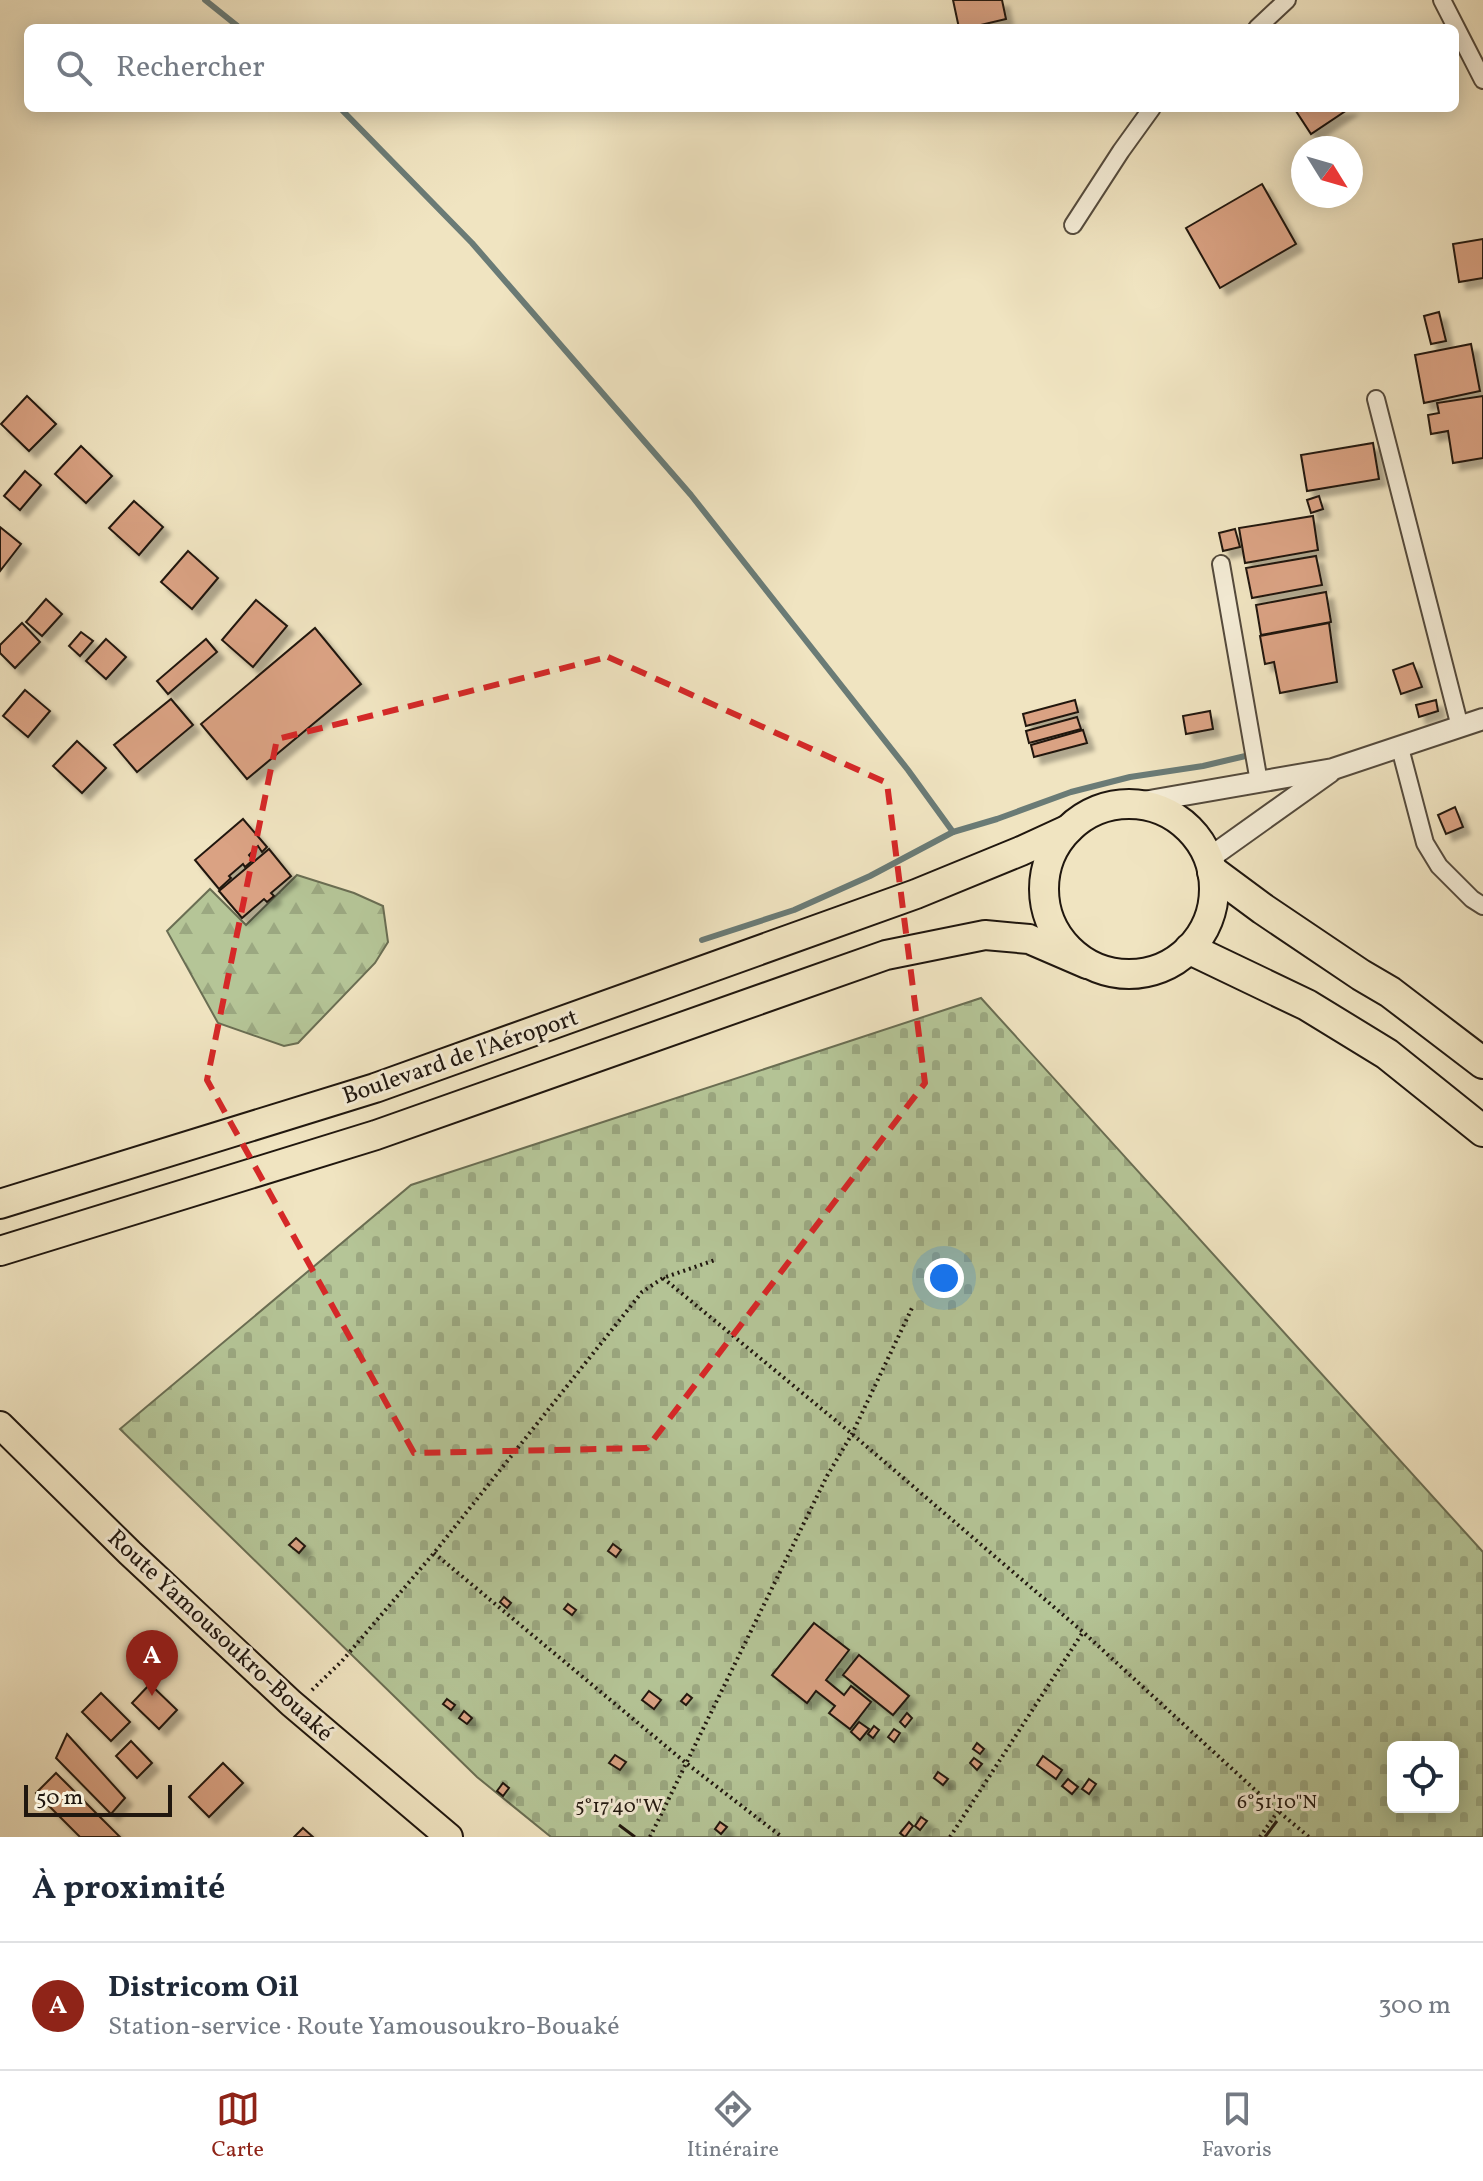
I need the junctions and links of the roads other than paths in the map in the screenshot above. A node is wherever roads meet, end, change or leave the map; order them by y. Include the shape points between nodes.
1 (1287, 0) edge
2 (1442, 0) edge
3 (1261, 24) edge
4 (1454, 24) edge
5 (1459, 33) edge
6 (1483, 80) edge
7 (1149, 112) edge
8 (1073, 225) dead end
9 (1376, 399) dead end
10 (1221, 564) dead end
11 (1483, 719) edge
12 (1460, 727) junction
13 (1400, 748) junction
14 (1333, 769) junction
15 (1259, 782) junction
16 (1132, 804) junction
17 (1069, 829) junction
18 (1210, 865) junction
19 (1483, 906) edge
20 (1190, 949) junction
21 (1087, 964) junction
22 (1483, 1063) edge
23 (1483, 1131) edge
24 (0, 1204) edge
25 (0, 1251) edge
26 (0, 1425) edge
27 (449, 1837) edge

1 - 3 street
2 - 4 street
5 - 6 street
7 - 8 street
9 - 12 street
10 - 15 street
11 - 12 street
12 - 13 street
13 - 14 street
13 - 19 street via 1425,843 1439,866
14 - 15 street
14 - 18 street
15 - 16 street
16 - 17 highway via 1088,814
16 - 18 highway via 1160,809 1185,824 1203,845
17 - 21 highway via 1053,850 1044,901 1051,926 1066,948
17 - 24 highway, Boulevard de l'Aéroport via 916,894 375,1088
18 - 20 highway via 1214,900 1206,926
18 - 22 highway via 1263,909 1390,992
20 - 21 highway via 1167,965 1140,974 1113,973
20 - 23 highway via 1321,1013 1387,1054
21 - 25 highway, Boulevard de l'Aéroport via 1029,939 985,935 886,955 376,1135
26 - 27 main road, Route Yamousoukro-Bouaké via 291,1703

